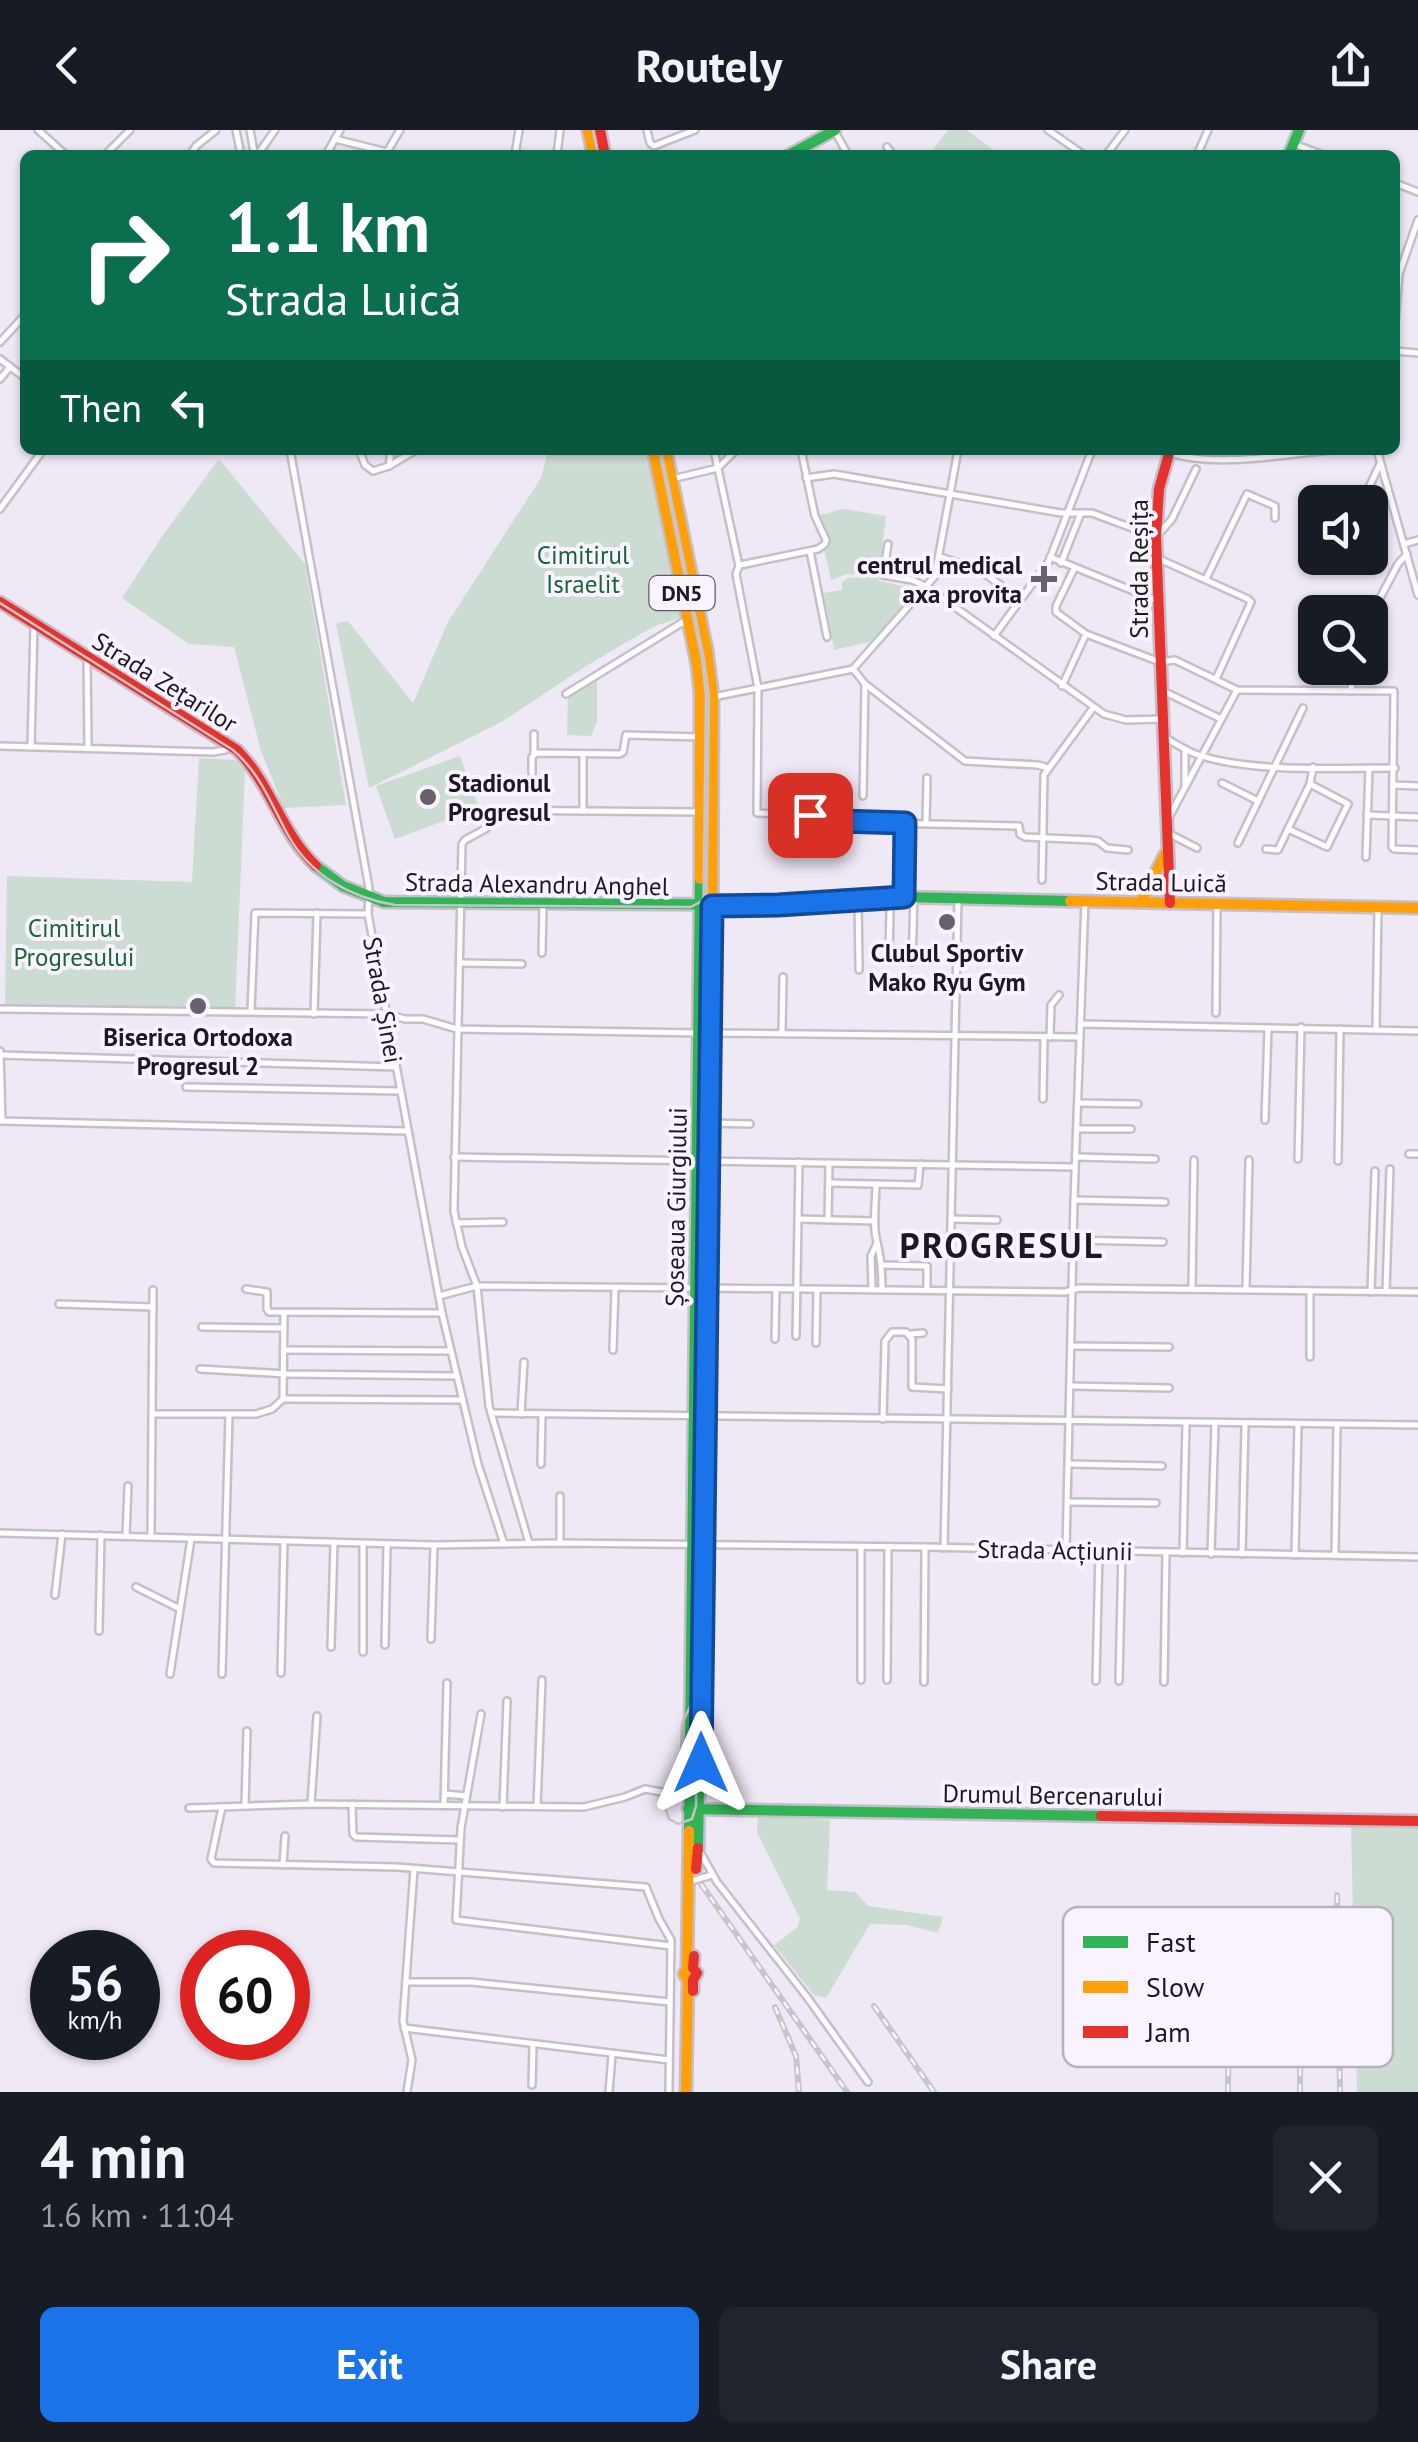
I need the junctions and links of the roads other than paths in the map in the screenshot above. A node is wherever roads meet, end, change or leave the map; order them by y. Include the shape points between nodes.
1 (38, 130) edge
2 (130, 130) edge
3 (216, 130) edge
4 (340, 130) edge
5 (647, 130) edge
6 (695, 130) edge
7 (835, 130) edge
8 (1048, 130) edge
9 (1125, 130) edge
10 (1300, 130) edge
11 (336, 139) junction
12 (887, 147) dead end
13 (1292, 149) edge
14 (60, 150) edge
15 (109, 150) edge
16 (193, 150) edge
17 (329, 150) edge
18 (375, 150) edge
19 (798, 150) edge
20 (889, 150) edge
21 (1077, 150) edge
22 (1110, 150) edge
23 (1418, 220) edge
24 (1400, 277) edge
25 (20, 321) edge
26 (0, 342) edge
27 (0, 359) edge
28 (10, 367) junction
29 (20, 374) edge
30 (0, 379) edge
31 (39, 455) edge
32 (291, 455) edge
33 (361, 455) edge
34 (390, 455) edge
35 (407, 455) edge
36 (654, 455) edge
37 (667, 455) edge
38 (715, 455) edge
39 (731, 455) edge
40 (803, 455) edge
41 (957, 455) edge
42 (1090, 455) edge
43 (1165, 455) edge
44 (1178, 455) edge
45 (1267, 455) edge
46 (1379, 455) edge
47 (1381, 462) junction
48 (388, 466) junction
49 (718, 468) junction
50 (1196, 468) dead end
51 (672, 478) junction
52 (806, 478) junction
53 (1370, 485) edge
54 (951, 493) junction
55 (0, 508) edge
56 (1081, 513) junction
57 (1067, 514) junction
58 (1274, 518) dead end
59 (1156, 537) junction
60 (1418, 540) edge
61 (888, 544) dead end
62 (1404, 544) junction
63 (810, 551) junction
64 (1407, 554) junction
65 (940, 557) junction
66 (1050, 558) junction
67 (1156, 558) junction
68 (1061, 563) junction
69 (739, 566) junction
70 (1074, 569) junction
71 (1206, 579) junction
72 (926, 587) junction
73 (1418, 594) edge
74 (1382, 595) edge
75 (1021, 600) junction
76 (1158, 601) junction
77 (0, 602) edge
78 (688, 619) junction
79 (34, 623) junction
80 (1085, 633) junction
81 (827, 636) dead end
82 (994, 636) junction
83 (88, 657) junction
84 (1160, 662) junction
85 (854, 669) junction
86 (1216, 679) junction
87 (865, 684) junction
88 (1352, 685) edge
89 (1062, 686) junction
90 (758, 688) junction
91 (1161, 690) junction
92 (1238, 690) junction
93 (1352, 691) junction
94 (566, 694) dead end
95 (714, 697) junction
96 (1093, 708) junction
97 (1303, 708) dead end
98 (1162, 719) junction
99 (1222, 720) junction
100 (534, 734) dead end
101 (700, 736) junction
102 (1162, 736) junction
103 (0, 746) edge
104 (31, 746) junction
105 (230, 746) junction
106 (88, 748) junction
107 (1185, 749) junction
108 (534, 754) junction
109 (584, 754) junction
110 (1203, 756) junction
111 (1274, 766) junction
112 (1313, 767) junction
113 (1048, 768) junction
114 (1369, 768) junction
115 (1394, 768) junction
116 (532, 774) dead end
117 (927, 778) dead end
118 (1222, 783) dead end
119 (1310, 784) junction
120 (1394, 785) junction
121 (1418, 786) edge
122 (1164, 788) junction
123 (1185, 788) junction
124 (863, 796) dead end
125 (1258, 801) junction
126 (583, 811) junction
127 (699, 812) junction
128 (1367, 815) junction
129 (1394, 816) junction
130 (1418, 816) edge
131 (905, 823) junction
132 (926, 823) junction
133 (1165, 828) junction
134 (1288, 829) junction
135 (1042, 838) junction
136 (1238, 843) dead end
137 (1197, 848) dead end
138 (1266, 849) dead end
139 (1128, 850) dead end
140 (1418, 850) edge
141 (1166, 852) junction
142 (1366, 857) dead end
143 (1042, 880) dead end
144 (909, 897) junction
145 (370, 898) junction
146 (958, 898) junction
147 (858, 899) junction
148 (1085, 900) junction
149 (1141, 902) junction
150 (1170, 902) junction
151 (460, 903) junction
152 (544, 904) junction
153 (1217, 904) junction
154 (705, 906) junction
155 (1378, 907) junction
156 (890, 908) dead end
157 (1418, 908) edge
158 (317, 913) junction
159 (368, 914) junction
160 (542, 953) dead end
161 (889, 957) dead end
162 (912, 962) dead end
163 (459, 963) junction
164 (522, 964) dead end
165 (859, 970) dead end
166 (783, 977) dead end
167 (1059, 995) dead end
168 (0, 1009) edge
169 (251, 1013) junction
170 (1216, 1013) dead end
171 (314, 1014) junction
172 (386, 1014) junction
173 (1080, 1024) junction
174 (1268, 1026) junction
175 (1301, 1028) junction
176 (1340, 1028) junction
177 (457, 1029) junction
178 (1376, 1030) junction
179 (1418, 1031) edge
180 (705, 1033) junction
181 (782, 1034) junction
182 (955, 1036) junction
183 (1047, 1037) junction
184 (1080, 1037) junction
185 (0, 1054) edge
186 (396, 1068) junction
187 (186, 1087) dead end
188 (400, 1091) junction
189 (1043, 1099) dead end
190 (1078, 1103) junction
191 (1138, 1104) dead end
192 (1265, 1120) dead end
193 (1, 1121) edge
194 (709, 1123) junction
195 (750, 1124) dead end
196 (1077, 1129) junction
197 (1130, 1129) dead end
198 (407, 1131) junction
199 (1409, 1154) dead end
200 (1418, 1154) edge
201 (454, 1157) junction
202 (1076, 1157) junction
203 (1155, 1159) dead end
204 (1298, 1159) dead end
205 (702, 1160) junction
206 (1194, 1160) dead end
207 (1249, 1160) dead end
208 (1338, 1161) dead end
209 (799, 1162) junction
210 (829, 1162) junction
211 (920, 1164) junction
212 (952, 1165) junction
213 (1075, 1168) junction
214 (1390, 1169) dead end
215 (1374, 1172) dead end
216 (829, 1183) junction
217 (876, 1184) junction
218 (1074, 1200) junction
219 (1165, 1202) dead end
220 (951, 1219) junction
221 (798, 1220) junction
222 (828, 1220) junction
223 (997, 1220) dead end
224 (875, 1221) junction
225 (503, 1222) dead end
226 (456, 1223) junction
227 (1073, 1240) junction
228 (1163, 1242) dead end
229 (877, 1243) junction
230 (882, 1265) junction
231 (477, 1286) junction
232 (615, 1287) junction
233 (701, 1288) junction
234 (246, 1289) dead end
235 (776, 1289) junction
236 (797, 1289) junction
237 (817, 1289) junction
238 (1192, 1289) junction
239 (154, 1290) dead end
240 (872, 1290) junction
241 (882, 1290) junction
242 (927, 1290) junction
243 (949, 1290) junction
244 (1072, 1290) junction
245 (1246, 1290) junction
246 (1310, 1290) junction
247 (1370, 1292) junction
248 (1386, 1292) junction
249 (1418, 1292) edge
250 (439, 1296) junction
251 (60, 1304) dead end
252 (153, 1307) junction
253 (284, 1312) junction
254 (442, 1313) junction
255 (202, 1327) dead end
256 (284, 1328) junction
257 (924, 1333) dead end
258 (910, 1334) junction
259 (796, 1336) dead end
260 (775, 1339) dead end
261 (816, 1343) dead end
262 (1071, 1346) junction
263 (1170, 1347) dead end
264 (284, 1350) junction
265 (613, 1350) dead end
266 (451, 1351) junction
267 (1310, 1357) dead end
268 (524, 1362) dead end
269 (200, 1369) dead end
270 (283, 1373) junction
271 (457, 1376) junction
272 (1070, 1386) junction
273 (1169, 1388) dead end
274 (948, 1389) junction
275 (283, 1398) junction
276 (462, 1400) junction
277 (152, 1414) junction
278 (229, 1414) junction
279 (491, 1414) junction
280 (520, 1414) junction
281 (542, 1414) junction
282 (699, 1417) junction
283 (883, 1418) junction
284 (947, 1418) junction
285 (1070, 1420) junction
286 (1186, 1422) junction
287 (1214, 1423) junction
288 (1245, 1424) junction
289 (1298, 1424) junction
290 (1337, 1424) junction
291 (1418, 1425) edge
292 (541, 1464) dead end
293 (1068, 1464) junction
294 (1162, 1466) dead end
295 (128, 1486) dead end
296 (560, 1496) dead end
297 (1068, 1502) junction
298 (1156, 1503) dead end
299 (0, 1533) edge
300 (62, 1534) junction
301 (101, 1535) junction
302 (126, 1536) junction
303 (151, 1537) junction
304 (191, 1539) junction
305 (226, 1540) junction
306 (284, 1542) junction
307 (334, 1543) junction
308 (363, 1543) junction
309 (529, 1543) junction
310 (560, 1543) junction
311 (386, 1544) junction
312 (504, 1545) junction
313 (698, 1545) junction
314 (434, 1546) junction
315 (861, 1547) junction
316 (888, 1547) junction
317 (925, 1547) junction
318 (944, 1548) junction
319 (1066, 1550) junction
320 (1098, 1551) junction
321 (1122, 1551) junction
322 (1166, 1552) junction
323 (1183, 1553) junction
324 (1211, 1554) junction
325 (1242, 1554) junction
326 (1295, 1555) junction
327 (1335, 1555) junction
328 (1418, 1557) edge
329 (136, 1586) dead end
330 (55, 1595) dead end
331 (180, 1609) junction
332 (99, 1631) dead end
333 (431, 1639) dead end
334 (385, 1644) dead end
335 (331, 1647) dead end
336 (362, 1652) dead end
337 (281, 1673) dead end
338 (170, 1674) dead end
339 (222, 1674) dead end
340 (542, 1680) dead end
341 (861, 1680) dead end
342 (887, 1680) dead end
343 (1096, 1681) dead end
344 (1120, 1681) dead end
345 (924, 1682) dead end
346 (1164, 1682) dead end
347 (447, 1684) dead end
348 (696, 1691) junction
349 (507, 1701) dead end
350 (481, 1714) dead end
351 (316, 1716) dead end
352 (247, 1731) dead end
353 (700, 1784) junction
354 (687, 1785) junction
355 (445, 1794) junction
356 (466, 1796) junction
357 (310, 1804) junction
358 (352, 1804) junction
359 (245, 1806) junction
360 (222, 1807) junction
361 (444, 1807) junction
362 (464, 1807) junction
363 (189, 1808) dead end
364 (504, 1808) junction
365 (537, 1808) junction
366 (694, 1809) junction
367 (1418, 1821) edge
368 (689, 1831) junction
369 (285, 1836) dead end
370 (460, 1840) junction
371 (698, 1848) junction
372 (283, 1865) junction
373 (414, 1868) junction
374 (458, 1871) junction
375 (712, 1875) junction
376 (695, 1880) junction
377 (671, 1946) junction
378 (670, 1974) junction
379 (689, 1974) junction
380 (406, 1982) junction
381 (670, 2002) junction
382 (404, 2028) junction
383 (533, 2044) junction
384 (612, 2054) junction
385 (669, 2060) junction
386 (868, 2082) dead end
387 (532, 2085) dead end
388 (407, 2092) edge
389 (609, 2092) edge
390 (668, 2092) edge
391 (689, 2092) edge

1 - 14 street
2 - 15 street
3 - 16 street
4 - 11 street
5 - 6 street via 654,146
7 - 19 main road
8 - 21 street
9 - 22 street
10 - 13 main road
11 - 17 street
11 - 18 street
12 - 20 street
23 - 24 street
25 - 26 street
27 - 28 street
28 - 29 street
28 - 30 street
31 - 55 street
32 - 145 street, Strada Șinei
33 - 48 street via 371,471
34 - 48 street
35 - 48 street
36 - 78 main road, Șoseaua Giurgiului / DN5
37 - 51 main road, Șoseaua Giurgiului / DN5
38 - 49 street
39 - 49 street
40 - 52 street
41 - 54 street
42 - 57 street
43 - 59 main road, Strada Reșița
44 - 45 street
46 - 47 street
47 - 53 street
47 - 62 street
49 - 51 street
49 - 69 street
50 - 59 street
51 - 95 main road, Șoseaua Giurgiului / DN5
52 - 54 street via 834,474
52 - 63 street via 826,540
54 - 57 street
54 - 65 street
56 - 57 street
56 - 59 street
56 - 68 street
57 - 66 street
58 - 71 street via 1276,506 1247,494
59 - 67 main road, Strada Reșița
60 - 62 street
61 - 72 street via 883,575
62 - 64 street
63 - 69 street
63 - 81 street
64 - 73 street
64 - 74 street
65 - 72 street
65 - 75 street via 978,569
66 - 68 street
66 - 75 street
67 - 71 street
67 - 76 main road, Strada Reșița
68 - 70 street
69 - 90 street
70 - 76 street
70 - 80 street via 1056,610
71 - 86 street via 1251,602
72 - 82 street
72 - 85 street
75 - 82 street
76 - 84 main road, Strada Reșița
77 - 79 main road, Strada Zețarilor
78 - 94 street
78 - 101 main road, Șoseaua Giurgiului / DN5
79 - 83 main road, Strada Zețarilor
79 - 104 street
80 - 84 street
80 - 89 street
82 - 89 street
83 - 105 main road, Strada Zețarilor
83 - 106 street
84 - 86 street via 1176,660
84 - 91 main road, Strada Reșița
85 - 87 street
85 - 90 street
86 - 92 street
87 - 113 street via 965,761
87 - 124 street
88 - 93 street
89 - 96 street
90 - 95 street
90 - 131 street via 757,813
91 - 98 main road, Strada Reșița
91 - 99 street
92 - 93 street
92 - 99 street
93 - 115 street via 1394,691
95 - 154 main road, Șoseaua Giurgiului / DN5
96 - 98 street via 1126,720
96 - 113 street
97 - 111 street
98 - 102 main road, Strada Reșița
99 - 110 street
100 - 108 street
101 - 109 street via 626,735 622,753
101 - 127 main road, Șoseaua Giurgiului / DN5
102 - 107 street
102 - 122 main road, Strada Reșița
103 - 104 street
104 - 106 street
105 - 106 street via 213,752
105 - 145 main road, Strada Zețarilor via 260,775 306,856 334,881
107 - 110 street
107 - 123 street
108 - 109 street
108 - 116 street
109 - 126 street
110 - 111 street
110 - 123 street
111 - 112 street
111 - 125 street
112 - 114 street
112 - 119 street
113 - 135 street
114 - 115 street
114 - 128 street
115 - 120 street
117 - 132 street
118 - 125 street
119 - 134 street
119 - 134 street via 1348,804 1327,847
120 - 121 street
120 - 129 street
122 - 123 street
122 - 133 main road, Strada Reșița
123 - 133 street
125 - 136 street
126 - 127 street
126 - 151 street via 492,811 487,828 463,842
127 - 154 main road, Șoseaua Giurgiului / DN5
128 - 129 street
128 - 142 street
129 - 130 street
129 - 140 street via 1393,848
131 - 132 street
131 - 144 street
132 - 135 street via 1019,826 1022,836
133 - 137 street
133 - 141 main road, Strada Reșița
134 - 138 street via 1278,850
135 - 139 street via 1096,840
135 - 143 street
141 - 149 main road
141 - 150 main road, Strada Reșița
144 - 146 main road, Strada Luică
144 - 147 main road, Strada Luică
144 - 162 street
145 - 151 main road, Strada Alexandru Anghel
145 - 159 street, Strada Șinei
146 - 148 main road, Strada Luică
146 - 182 street
147 - 154 main road, Strada Luică
147 - 165 street
148 - 149 main road, Strada Luică
148 - 173 street
149 - 150 main road, Strada Luică
150 - 153 main road, Strada Luică
151 - 152 main road, Strada Alexandru Anghel
151 - 163 street
152 - 154 main road, Strada Alexandru Anghel
152 - 160 street
153 - 155 main road, Strada Luică
153 - 170 street
154 - 180 main road, Șoseaua Giurgiului / DN5
155 - 157 main road, Strada Luică
155 - 178 street
156 - 161 street
158 - 159 street
158 - 169 street via 255,913
158 - 171 street
159 - 172 street, Strada Șinei
163 - 164 street
163 - 177 street
166 - 181 street
167 - 183 street
168 - 169 street
169 - 171 street
171 - 172 street
172 - 177 street
172 - 186 street, Strada Șinei
173 - 174 street
173 - 184 street
174 - 175 street
174 - 192 street
175 - 176 street
175 - 204 street
176 - 178 street
176 - 208 street
177 - 180 street
177 - 201 street
178 - 179 street
180 - 181 street
180 - 194 main road, Șoseaua Giurgiului / DN5
180 - 205 main road, Șoseaua Giurgiului / DN5
181 - 182 street
182 - 183 street
182 - 212 street
183 - 184 street
183 - 189 street
184 - 190 street
185 - 186 street
185 - 193 street
186 - 188 street, Strada Șinei
187 - 188 street
188 - 198 street, Strada Șinei
190 - 191 street
190 - 196 street
193 - 198 street
194 - 195 street
194 - 205 main road, Șoseaua Giurgiului / DN5
196 - 197 street
196 - 202 street
198 - 250 street, Strada Șinei
199 - 200 street
201 - 205 street
201 - 226 street
202 - 203 street
202 - 213 street
205 - 209 street
205 - 233 main road, Șoseaua Giurgiului / DN5
206 - 238 street
207 - 245 street
209 - 210 street
209 - 221 street
210 - 211 street
210 - 216 street
211 - 212 street
211 - 217 street via 919,1185
212 - 213 street
212 - 220 street
213 - 218 street
214 - 248 street
215 - 247 street
216 - 217 street
216 - 222 street
217 - 224 street
218 - 219 street
218 - 227 street
220 - 223 street
220 - 243 street
221 - 222 street
221 - 236 street
222 - 224 street
224 - 229 street
225 - 226 street
226 - 231 street
227 - 228 street
227 - 244 street
229 - 230 street
229 - 240 street
230 - 241 street
230 - 242 street via 927,1266
231 - 232 street
231 - 250 street
231 - 279 street
232 - 233 street
232 - 265 street
233 - 235 street
233 - 282 main road, Șoseaua Giurgiului / DN5
234 - 253 street via 266,1290 268,1311
235 - 236 street
235 - 260 street
236 - 237 street
236 - 259 street
237 - 240 street
237 - 261 street
238 - 244 street
238 - 245 street
239 - 252 street
240 - 241 street
241 - 242 street
242 - 243 street
243 - 244 street
243 - 274 street
244 - 262 street
245 - 246 street
246 - 247 street
246 - 267 street
247 - 248 street
248 - 249 street
250 - 254 street, Strada Șinei
251 - 252 street
252 - 277 street
253 - 254 street
253 - 256 street
254 - 266 street, Strada Șinei
255 - 256 street
256 - 264 street
257 - 258 street
258 - 274 street via 912,1387
258 - 283 street via 892,1332 885,1341
262 - 263 street
262 - 272 street
264 - 266 street
264 - 270 street
266 - 271 street, Strada Șinei
268 - 280 street
269 - 270 street
270 - 271 street
270 - 275 street
271 - 276 street, Strada Șinei
272 - 273 street
272 - 285 street
274 - 284 street
275 - 276 street
275 - 278 street via 265,1412
276 - 312 street, Strada Șinei
277 - 278 street
277 - 303 street
278 - 305 street
279 - 280 street
279 - 309 street
280 - 281 street
281 - 282 street
281 - 292 street
282 - 283 street
282 - 313 main road, Șoseaua Giurgiului / DN5
283 - 284 street
284 - 285 street
284 - 318 street
285 - 286 street
285 - 293 street
286 - 287 street
286 - 323 street
287 - 288 street
287 - 324 street
288 - 289 street
288 - 325 street
289 - 290 street
289 - 326 street
290 - 291 street
290 - 327 street
293 - 294 street
293 - 297 street
295 - 302 street
296 - 310 street
297 - 298 street
297 - 319 street
299 - 300 street, Strada Acțiunii
300 - 301 street, Strada Acțiunii
300 - 330 street
301 - 302 street, Strada Acțiunii
301 - 332 street
302 - 303 street, Strada Acțiunii
303 - 304 street, Strada Acțiunii
304 - 305 street, Strada Acțiunii
304 - 331 street
305 - 306 street, Strada Acțiunii
305 - 339 street
306 - 307 street, Strada Acțiunii
306 - 337 street
307 - 308 street, Strada Acțiunii
307 - 335 street
308 - 311 street, Strada Acțiunii
308 - 336 street
309 - 310 street, Strada Acțiunii
309 - 312 street, Strada Acțiunii
310 - 313 street, Strada Acțiunii
311 - 314 street, Strada Acțiunii
311 - 334 street
312 - 314 street, Strada Acțiunii
313 - 315 street, Strada Acțiunii
313 - 348 main road, Șoseaua Giurgiului / DN5
314 - 333 street
315 - 316 street, Strada Acțiunii
315 - 341 street
316 - 317 street, Strada Acțiunii
316 - 342 street
317 - 318 street, Strada Acțiunii
317 - 345 street
318 - 319 street, Strada Acțiunii
319 - 320 street, Strada Acțiunii
320 - 321 street, Strada Acțiunii
320 - 343 street
321 - 322 street, Strada Acțiunii
321 - 344 street
322 - 323 street, Strada Acțiunii
322 - 346 street
323 - 324 street, Strada Acțiunii
324 - 325 street, Strada Acțiunii
325 - 326 street, Strada Acțiunii
326 - 327 street, Strada Acțiunii
327 - 328 street, Strada Acțiunii
329 - 331 street
331 - 338 street
340 - 365 street
347 - 355 street
348 - 353 main road, Șoseaua Giurgiului / DN5
348 - 354 main road, Șoseaua Giurgiului / DN5
349 - 364 street
350 - 356 street
351 - 357 street
352 - 359 street
353 - 354 street
353 - 366 main road, Șoseaua Giurgiului / DN5
354 - 365 street via 666,1793 645,1789 598,1805
354 - 366 main road, Șoseaua Giurgiului / DN5
355 - 356 street
355 - 361 street
356 - 362 street
357 - 358 street
357 - 359 street
358 - 361 street
358 - 370 street via 356,1837
359 - 360 street
360 - 363 street
360 - 372 street via 214,1864
361 - 362 street
362 - 364 street
362 - 370 street
364 - 365 street
366 - 367 main road, Drumul Bercenarului
366 - 368 main road, Șoseaua Giurgiului / DN5
366 - 371 main road, Șoseaua Giurgiului / DN5
368 - 371 street
368 - 379 main road, Șoseaua Giurgiului / DN5
369 - 372 street
370 - 374 street
371 - 375 street
371 - 376 main road, Șoseaua Giurgiului / DN5
372 - 373 street
373 - 374 street
373 - 380 street
374 - 377 street via 643,1886
374 - 377 street via 459,1922
375 - 376 street
375 - 386 street
376 - 379 main road, Șoseaua Giurgiului / DN5
377 - 378 street
378 - 379 street
378 - 381 street
379 - 391 main road, Șoseaua Giurgiului / DN5
380 - 381 street
380 - 382 street
381 - 385 street
382 - 383 street
382 - 388 street via 412,2060
383 - 384 street
383 - 387 street
384 - 385 street
384 - 389 street
385 - 390 street

